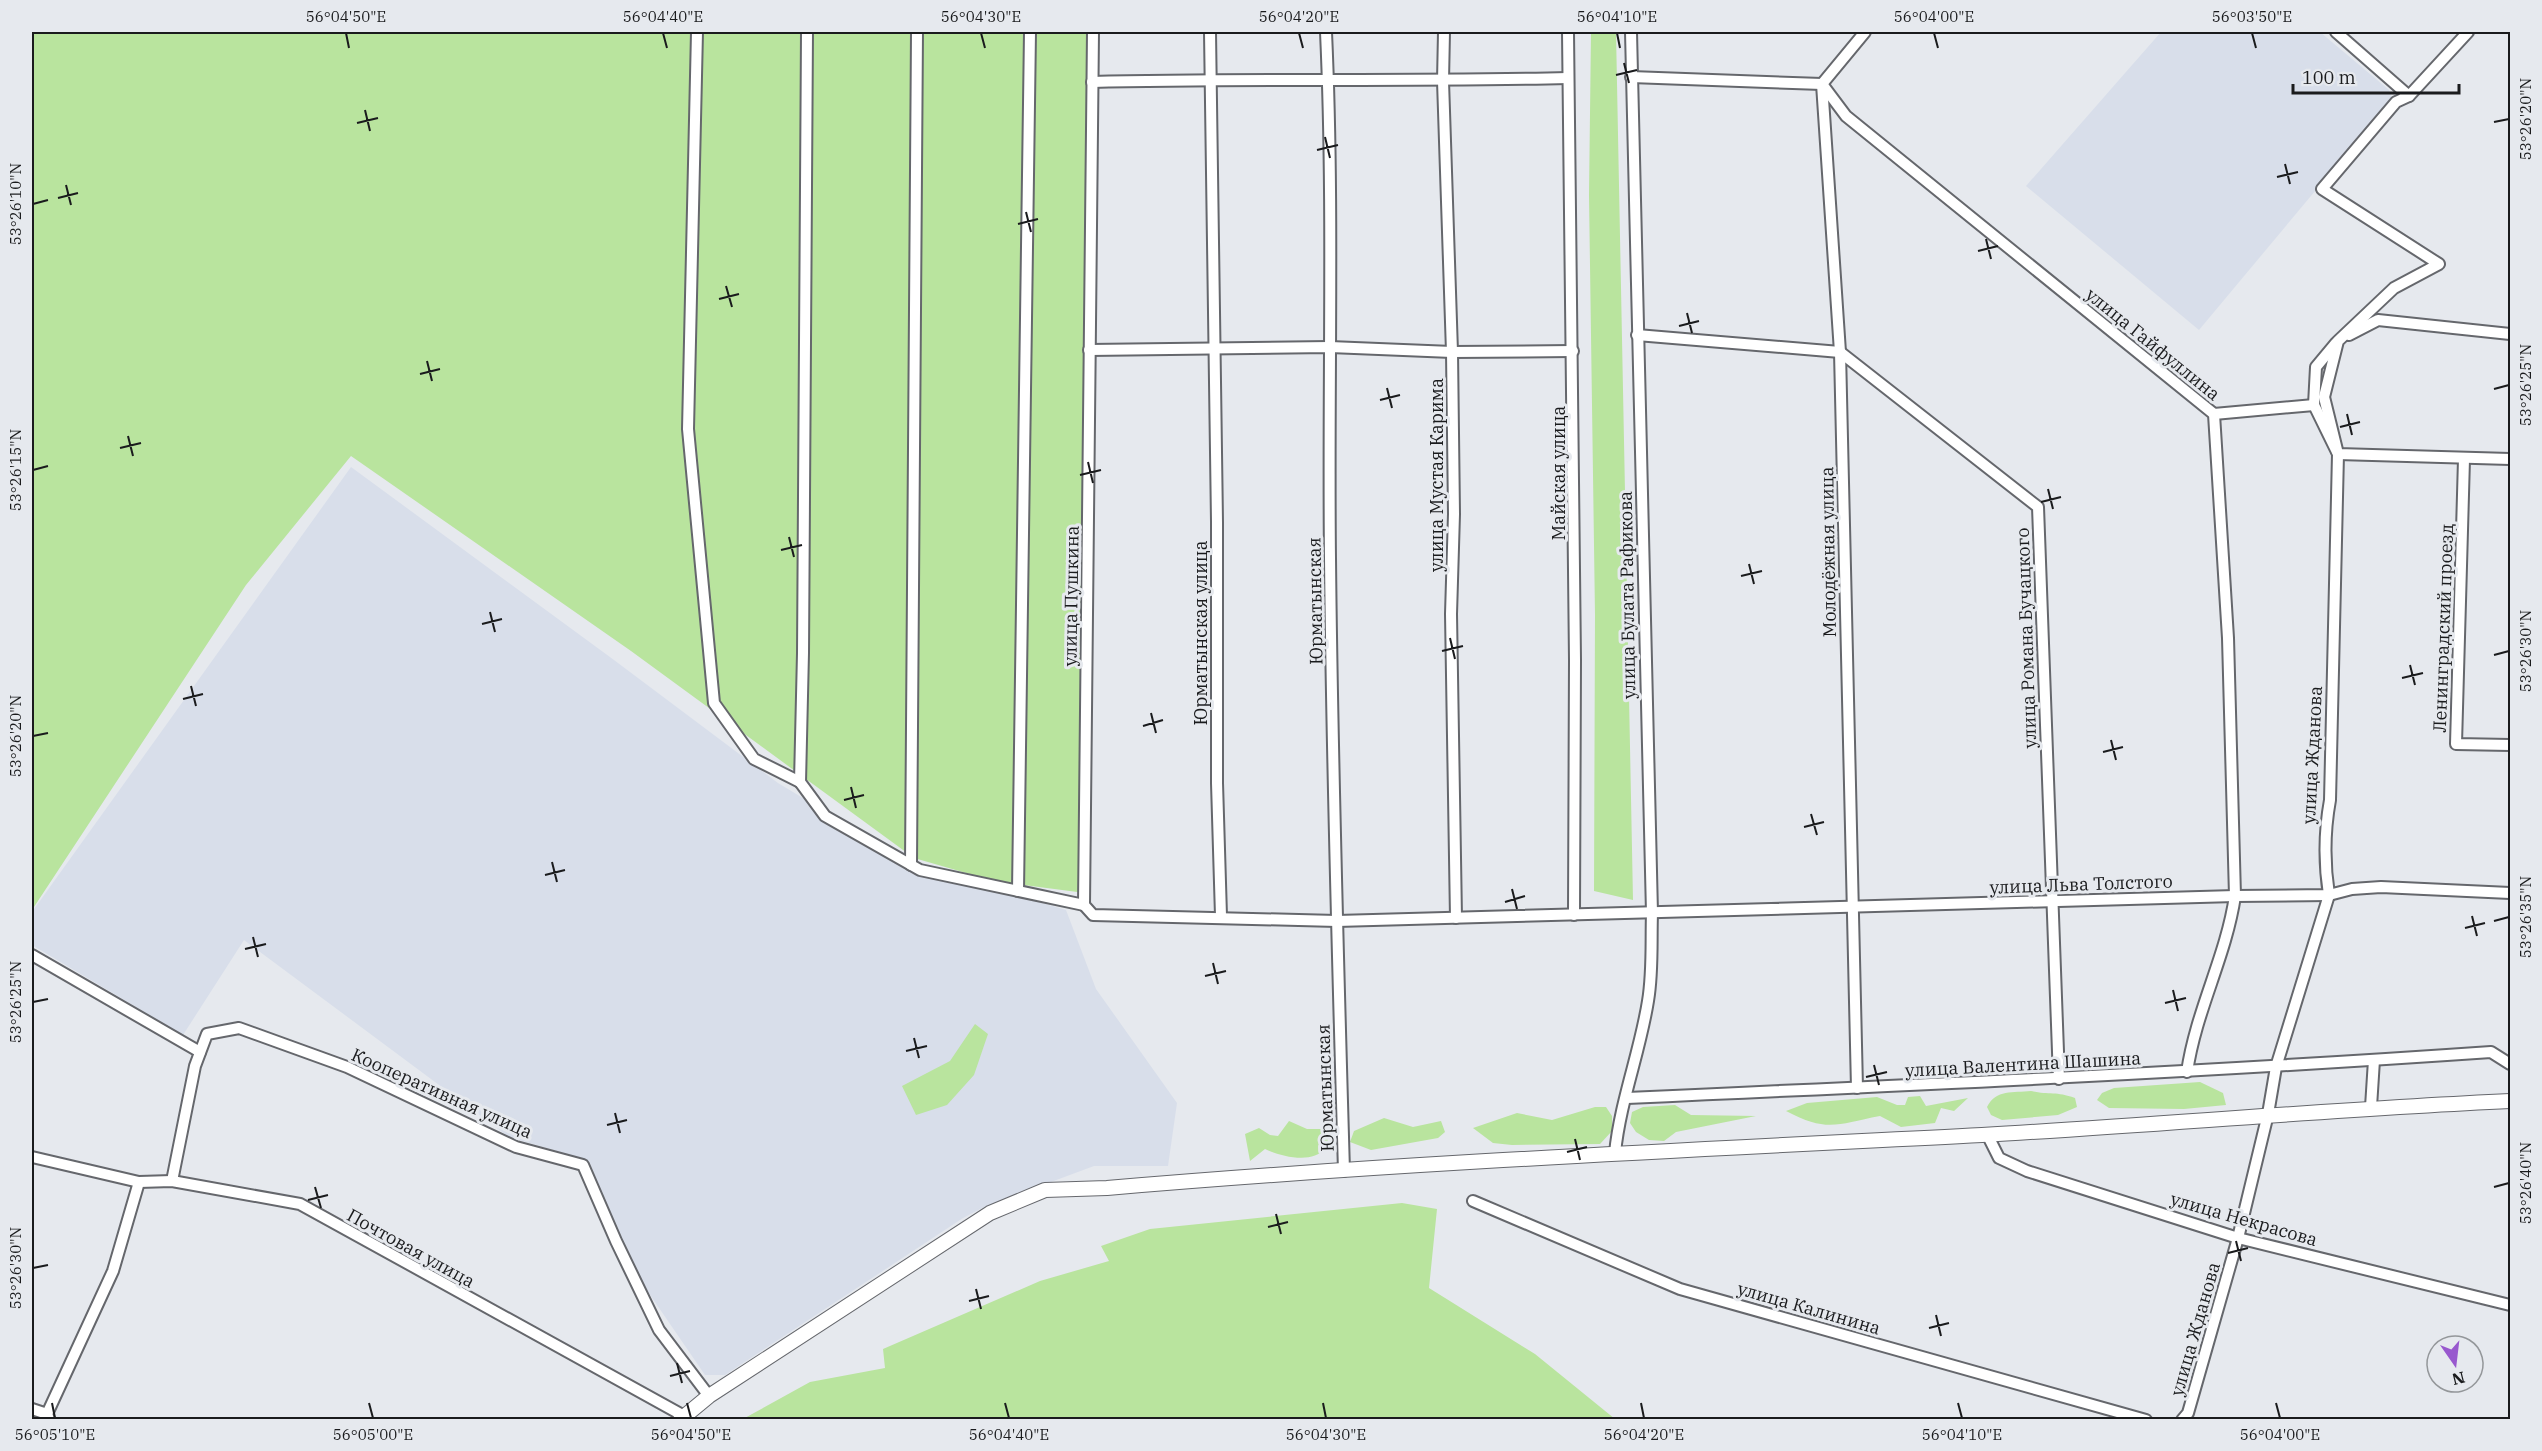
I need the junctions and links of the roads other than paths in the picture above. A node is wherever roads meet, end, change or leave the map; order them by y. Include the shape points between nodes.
1 (697, 32) edge
2 (807, 32) edge
3 (917, 32) edge
4 (1030, 32) edge
5 (1093, 32) edge
6 (1210, 32) edge
7 (1326, 32) edge
8 (1444, 32) edge
9 (1568, 32) edge
10 (1631, 32) edge
11 (1865, 32) edge
12 (2336, 32) edge
13 (2468, 32) edge
14 (1631, 77) junction
15 (1568, 78) junction
16 (1210, 79) junction
17 (1328, 80) junction
18 (1443, 81) junction
19 (1092, 82) junction
20 (1822, 84) junction
21 (2409, 96) junction
22 (2511, 334) edge
23 (1637, 335) junction
24 (2338, 341) junction
25 (1330, 347) junction
26 (1089, 350) junction
27 (1214, 350) junction
28 (1573, 351) junction
29 (1452, 352) junction
30 (1840, 352) junction
31 (2314, 405) junction
32 (2214, 414) junction
33 (2338, 454) junction
34 (2464, 459) junction
35 (2511, 459) edge
36 (2511, 746) edge
37 (800, 782) junction
38 (911, 865) junction
39 (1018, 891) junction
40 (2511, 893) edge
41 (2235, 896) junction
42 (2329, 896) junction
43 (2052, 901) junction
44 (1084, 905) junction
45 (1852, 907) junction
46 (1652, 913) junction
47 (1574, 915) junction
48 (1221, 916) junction
49 (1456, 918) junction
50 (1336, 921) junction
51 (32, 955) edge
52 (200, 1052) junction
53 (2374, 1060) junction
54 (2511, 1064) edge
55 (2276, 1067) junction
56 (2187, 1072) junction
57 (2059, 1079) junction
58 (1857, 1088) junction
59 (1627, 1098) junction
60 (2511, 1101) edge
61 (2371, 1107) junction
62 (2268, 1114) junction
63 (1987, 1134) junction
64 (1615, 1154) junction
65 (32, 1157) edge
66 (1344, 1171) junction
67 (172, 1181) junction
68 (138, 1182) junction
69 (1473, 1201) dead end
70 (2238, 1238) junction
71 (2511, 1305) edge
72 (709, 1396) junction
73 (32, 1409) edge
74 (48, 1418) edge
75 (682, 1418) edge
76 (2146, 1419) edge
77 (2182, 1419) edge

1 - 37 street via 688,429 714,703 754,759
2 - 37 street
3 - 38 street
4 - 39 street
5 - 19 street, улица Пушкина
6 - 16 street, Юрматынская улица
7 - 17 street, Юрматынская
8 - 18 street, улица Мустая Карима
9 - 15 street, Майская улица
10 - 14 street, улица Булата Рафикова
11 - 20 street
12 - 21 street
13 - 21 street
14 - 20 street
14 - 23 street, улица Булата Рафикова
15 - 18 street
15 - 28 street, Майская улица
16 - 17 street
16 - 19 street
16 - 27 street, Юрматынская улица
17 - 18 street
17 - 25 street, Юрматынская
18 - 29 street, улица Мустая Карима
19 - 26 street, улица Пушкина
20 - 30 street, Молодёжная улица
20 - 32 street, улица Гайфуллина via 1846,116
21 - 24 street via 2396,102 2322,189 2439,264 2394,288
22 - 24 street via 2378,320
23 - 30 street
23 - 46 street, улица Булата Рафикова
24 - 31 street via 2316,367
24 - 33 street, улица Жданова via 2324,397
25 - 27 street
25 - 29 street
25 - 50 street, Юрматынская
26 - 27 street
26 - 44 street, улица Пушкина
27 - 48 street, Юрматынская улица
28 - 29 street
28 - 47 street, Майская улица
29 - 49 street, улица Мустая Карима
30 - 43 street, улица Романа Бучацкого via 2038,507
30 - 45 street, Молодёжная улица
31 - 32 street
31 - 33 street
32 - 41 street, улица Гайфуллина via 2228,638
33 - 34 street
33 - 42 street, улица Жданова via 2330,800 2325,831
34 - 35 street
34 - 36 street, Ленинградский проезд via 2456,744
37 - 38 street via 825,816
38 - 39 street
39 - 44 street
40 - 42 street, улица Льва Толстого via 2381,887
41 - 42 street, улица Льва Толстого
41 - 43 street, улица Льва Толстого
41 - 56 street, улица Гайфуллина via 2230,926 2192,1038
42 - 55 street, улица Жданова
43 - 45 street, улица Льва Толстого
43 - 57 street, улица Романа Бучацкого
44 - 48 street via 1093,915
45 - 46 street, улица Льва Толстого
45 - 58 street, Молодёжная улица
46 - 47 street, улица Льва Толстого
46 - 59 street, улица Булата Рафикова via 1648,999
47 - 49 street, улица Льва Толстого
48 - 50 street
49 - 50 street, улица Льва Толстого
50 - 66 street, Юрматынская
51 - 52 street
52 - 67 street
52 - 72 street, Кооперативная улица via 207,1034 239,1028 347,1067 516,1148 583,1165 658,1330
53 - 54 street, улица Валентина Шашина via 2491,1052
53 - 55 street, улица Валентина Шашина
53 - 61 street
55 - 56 street, улица Валентина Шашина
55 - 62 street, улица Жданова
56 - 57 street, улица Валентина Шашина
57 - 58 street, улица Валентина Шашина
58 - 59 street, улица Валентина Шашина
59 - 64 street, улица Булата Рафикова via 1618,1124
60 - 61 street
61 - 62 street
62 - 63 street
62 - 70 street, улица Жданова
63 - 64 street
63 - 70 street, улица Некрасова via 1999,1158 2027,1171
64 - 66 street
65 - 68 street, Почтовая улица
66 - 72 street via 1045,1190 990,1213
67 - 68 street, Почтовая улица
67 - 75 street, Почтовая улица via 300,1204
68 - 74 street via 113,1271
69 - 76 street, улица Калинина via 1680,1289
70 - 71 street, улица Некрасова
70 - 77 street, улица Жданова via 2188,1413
72 - 75 street
73 - 74 street

